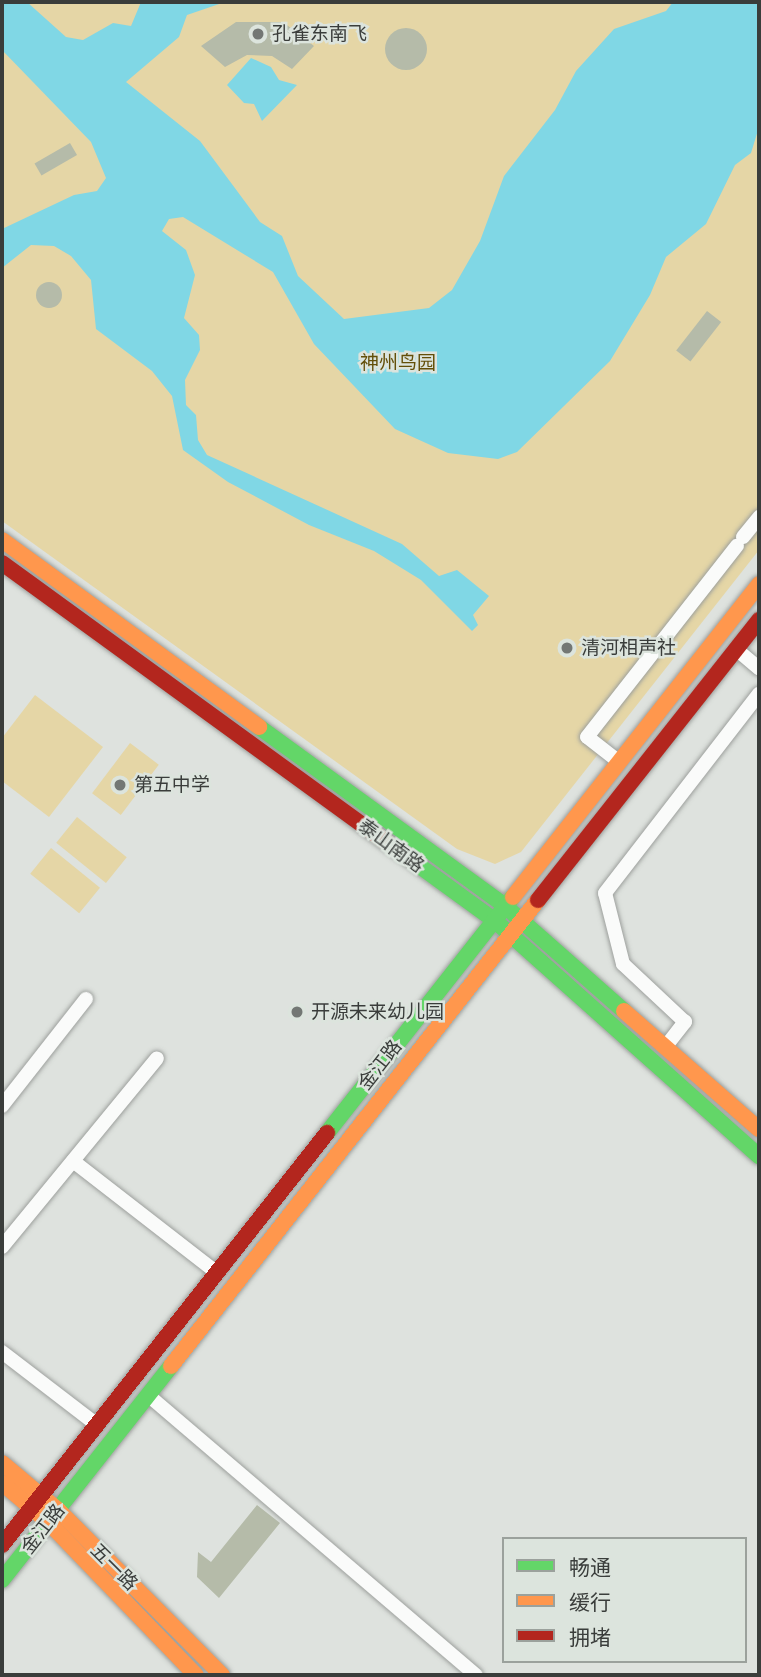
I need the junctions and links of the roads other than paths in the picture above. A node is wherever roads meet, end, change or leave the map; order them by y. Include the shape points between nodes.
1 (759, 517) edge
2 (2, 540) edge
3 (2, 563) edge
4 (759, 584) edge
5 (759, 620) edge
6 (718, 636) junction
7 (736, 649) junction
8 (759, 668) edge
9 (759, 694) edge
10 (618, 761) junction
11 (505, 906) junction
12 (520, 918) junction
13 (494, 920) junction
14 (509, 933) junction
15 (86, 999) dead end
16 (666, 1046) junction
17 (157, 1058) dead end
18 (723, 1097) junction
19 (2, 1106) edge
20 (709, 1111) junction
21 (759, 1129) edge
22 (759, 1156) edge
23 (73, 1161) junction
24 (283, 1189) junction
25 (299, 1202) junction
26 (2, 1247) edge
27 (216, 1272) junction
28 (2, 1352) edge
29 (148, 1395) junction
30 (96, 1424) junction
31 (2, 1463) edge
32 (2, 1483) edge
33 (37, 1501) junction
34 (53, 1516) junction
35 (2, 1545) edge
36 (2, 1580) edge
37 (196, 1675) edge
38 (222, 1675) edge
39 (477, 1675) edge

1 - 10 street via 587,737
2 - 11 street, 泰山南路
3 - 13 street, 泰山南路
4 - 6 street, 金江路
5 - 7 street, 金江路
6 - 7 street
6 - 10 street, 金江路
7 - 8 street
7 - 12 street, 金江路
9 - 16 street via 605,893 623,964 685,1022
10 - 11 street, 金江路
11 - 12 street, 泰山南路
11 - 13 street, 金江路
12 - 14 street, 金江路
12 - 16 street, 泰山南路
13 - 14 street, 泰山南路
13 - 24 street, 金江路
14 - 20 street, 泰山南路
14 - 25 street, 金江路
15 - 19 street
16 - 18 street, 泰山南路
17 - 23 street
18 - 20 street
18 - 21 street, 泰山南路
20 - 22 street, 泰山南路
23 - 26 street
23 - 27 street
24 - 25 street
24 - 27 street, 金江路
25 - 29 street, 金江路
27 - 30 street, 金江路
28 - 30 street
29 - 34 street, 金江路
29 - 39 street
30 - 33 street, 金江路
31 - 33 street, 五一路
32 - 33 street, 五一路
33 - 34 street, 五一路
33 - 35 street, 金江路
34 - 36 street, 金江路
34 - 37 street, 五一路
34 - 38 street, 五一路

